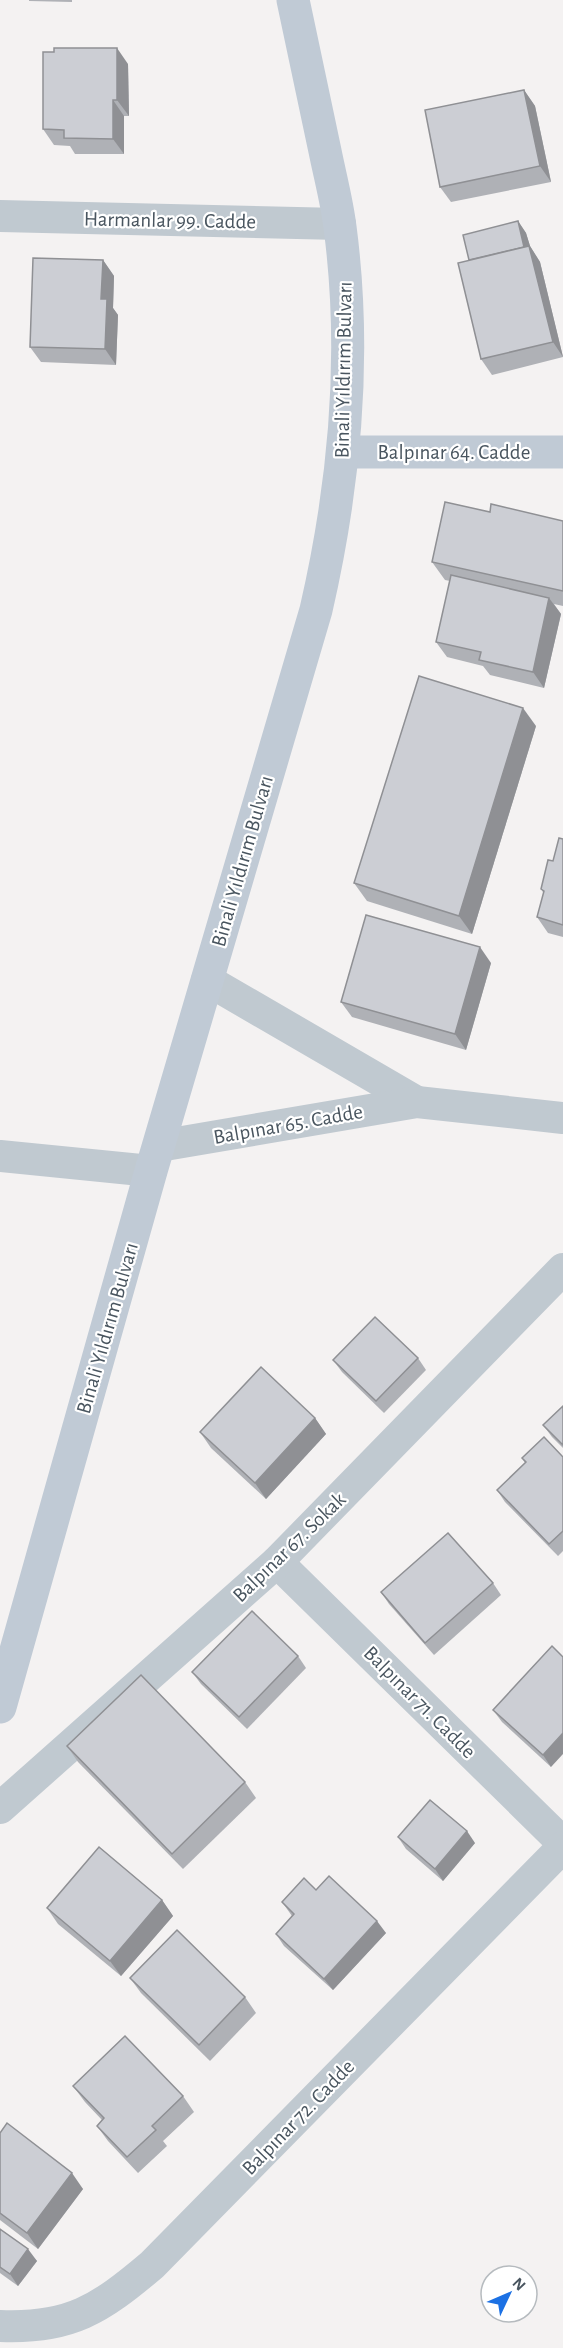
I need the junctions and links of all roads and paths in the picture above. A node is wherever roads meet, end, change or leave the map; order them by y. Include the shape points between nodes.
1 (293, 0) edge
2 (0, 216) edge
3 (340, 224) junction
4 (344, 452) junction
5 (563, 452) edge
6 (207, 980) junction
7 (417, 1102) junction
8 (563, 1118) edge
9 (0, 1156) edge
10 (155, 1159) junction
11 (563, 1269) edge
12 (277, 1562) junction
13 (0, 1707) edge
14 (0, 1808) edge
15 (563, 1845) edge
16 (0, 2326) edge

1 - 3 main road, Binali Yıldırım Bulvarı
2 - 3 street, Harmanlar 99. Cadde
3 - 4 main road, Binali Yıldırım Bulvarı via 348,322
4 - 5 main road, Balpınar 64. Cadde
4 - 6 main road, Binali Yıldırım Bulvarı via 331,543 315,610
6 - 7 street, Balpınar 65. Cadde
6 - 10 main road, Binali Yıldırım Bulvarı
7 - 8 street, Balpınar 65. Cadde
7 - 10 street, Balpınar 65. Cadde
9 - 10 street, Balpınar 65. Cadde
10 - 13 main road, Binali Yıldırım Bulvarı
11 - 12 street, Balpınar 67. Sokak
12 - 14 street, Balpınar 67. Sokak
12 - 15 street, Balpınar 71. Cadde
15 - 16 street, Balpınar 72. Cadde via 152,2265 119,2293 84,2313 55,2324

